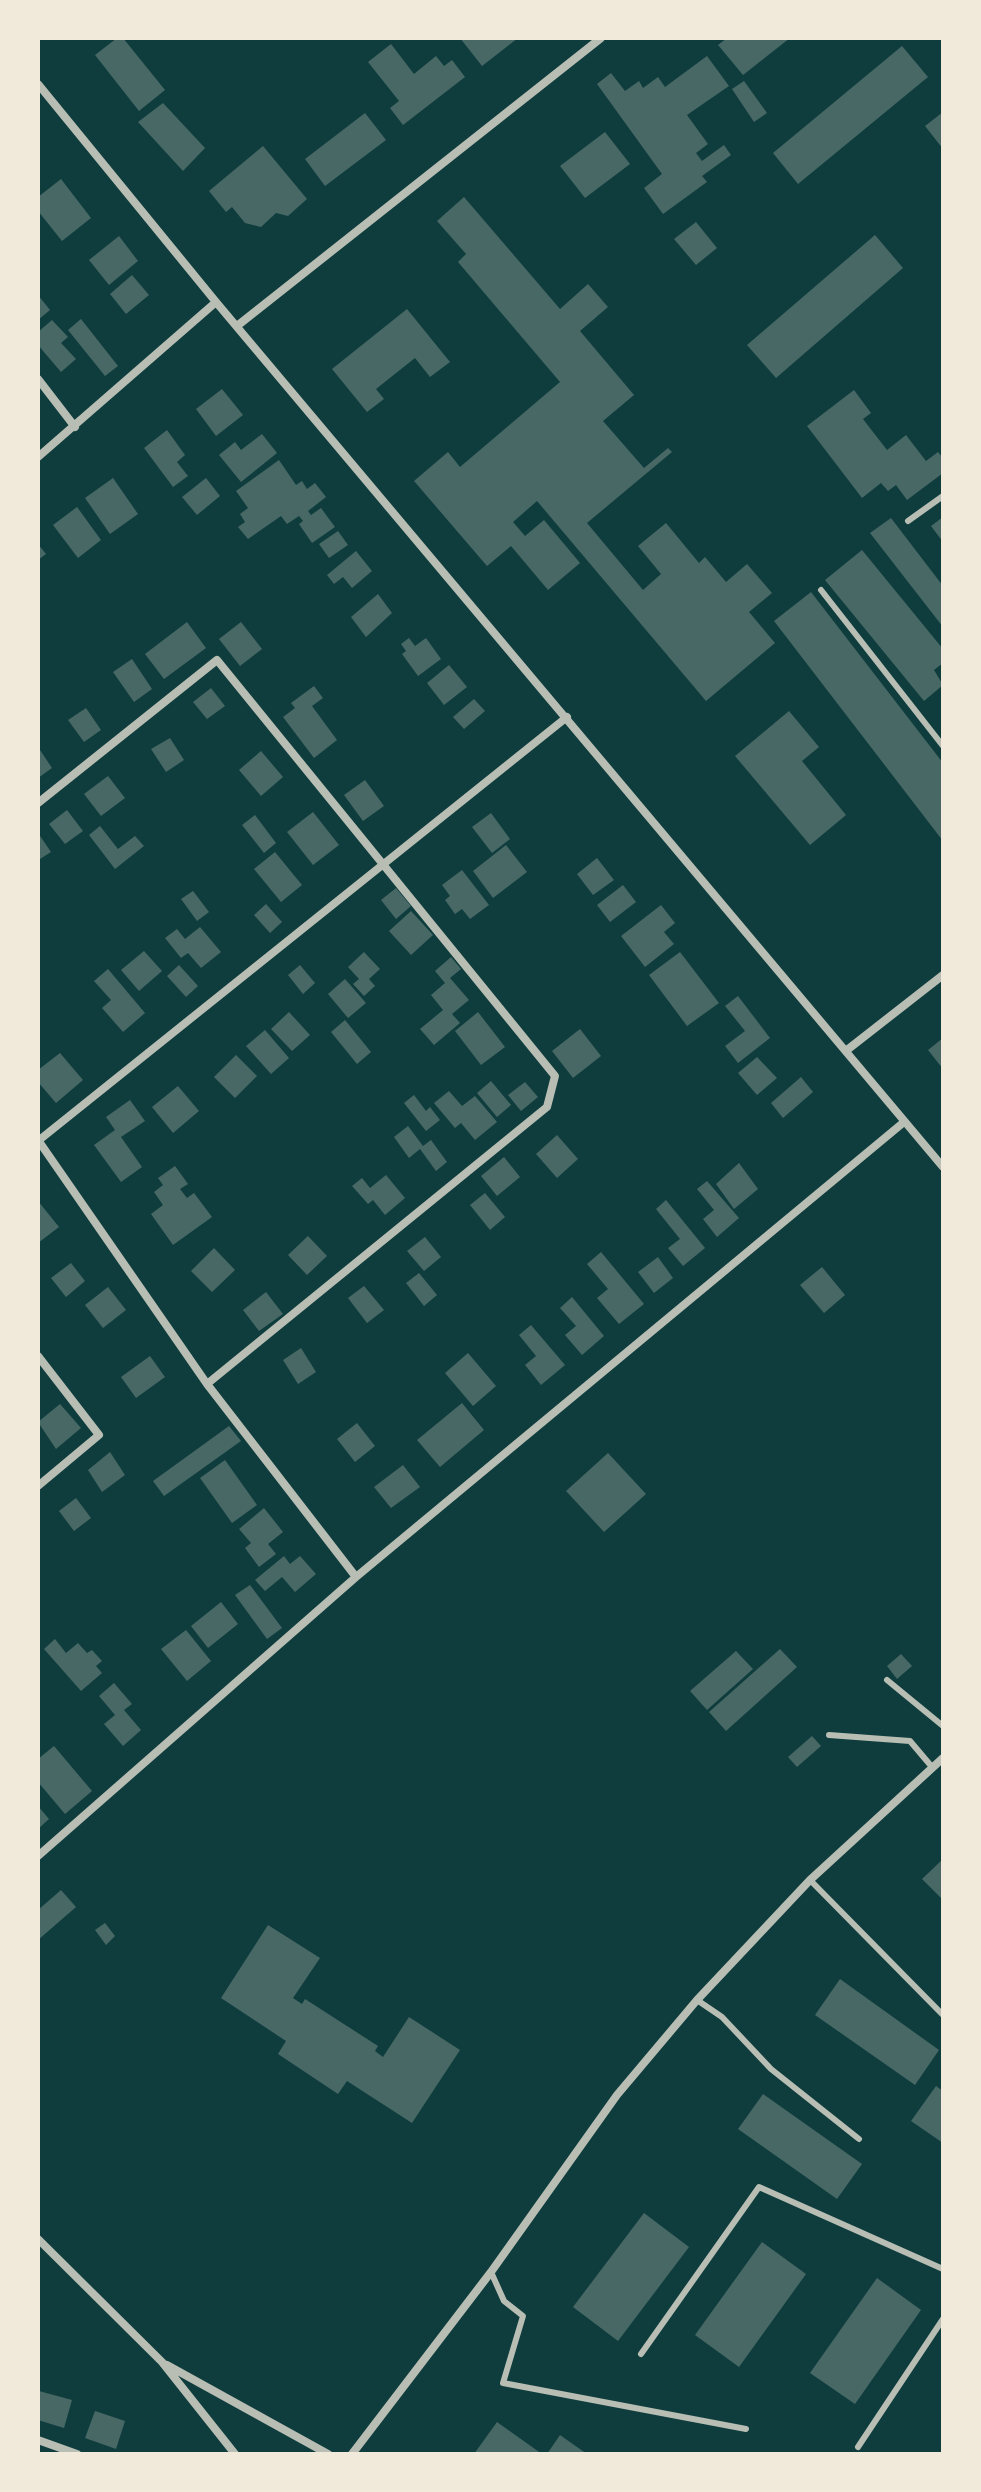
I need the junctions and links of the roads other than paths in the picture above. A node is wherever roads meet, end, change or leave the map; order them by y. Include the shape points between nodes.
1 (583, 38) edge
2 (601, 38) edge
3 (590, 46) junction
4 (38, 84) edge
5 (216, 302) junction
6 (237, 326) junction
7 (38, 379) edge
8 (75, 427) junction
9 (38, 457) edge
10 (943, 496) edge
11 (908, 521) dead end
12 (821, 590) dead end
13 (567, 717) junction
14 (943, 746) edge
15 (38, 803) edge
16 (385, 865) junction
17 (943, 975) edge
18 (847, 1050) junction
19 (904, 1122) junction
20 (38, 1141) edge
21 (943, 1167) edge
22 (38, 1356) edge
23 (207, 1384) junction
24 (38, 1486) edge
25 (356, 1577) junction
26 (887, 1680) dead end
27 (943, 1726) edge
28 (829, 1735) dead end
29 (943, 1758) edge
30 (932, 1767) junction
31 (38, 1856) edge
32 (810, 1880) junction
33 (697, 2000) junction
34 (943, 2015) edge
35 (859, 2139) dead end
36 (38, 2239) edge
37 (943, 2269) edge
38 (491, 2272) junction
39 (943, 2319) edge
40 (641, 2354) dead end
41 (162, 2362) junction
42 (746, 2429) dead end
43 (38, 2440) edge
44 (858, 2447) dead end
45 (77, 2454) edge
46 (235, 2454) edge
47 (328, 2454) edge
48 (352, 2454) edge

1 - 3 street
2 - 3 street
3 - 6 street
4 - 5 street
5 - 6 street
5 - 8 street
6 - 13 street
7 - 8 street
8 - 9 street
10 - 11 lane
12 - 14 lane
13 - 16 street
13 - 18 street
15 - 16 street via 217,660
16 - 20 street
16 - 23 street via 555,1076 547,1107
17 - 18 street
18 - 19 street
19 - 21 street
19 - 25 street
20 - 23 street
22 - 24 street via 99,1435
23 - 25 street
25 - 31 street
26 - 27 lane
28 - 30 lane via 910,1741
29 - 30 street
30 - 32 street
32 - 33 street
32 - 34 lane
33 - 35 lane via 722,2017 771,2069
33 - 38 street via 617,2095
36 - 41 street
37 - 40 lane via 759,2187
38 - 42 lane via 504,2301 523,2316 503,2383
38 - 48 street
39 - 44 lane
41 - 46 street
41 - 47 street
43 - 45 street

